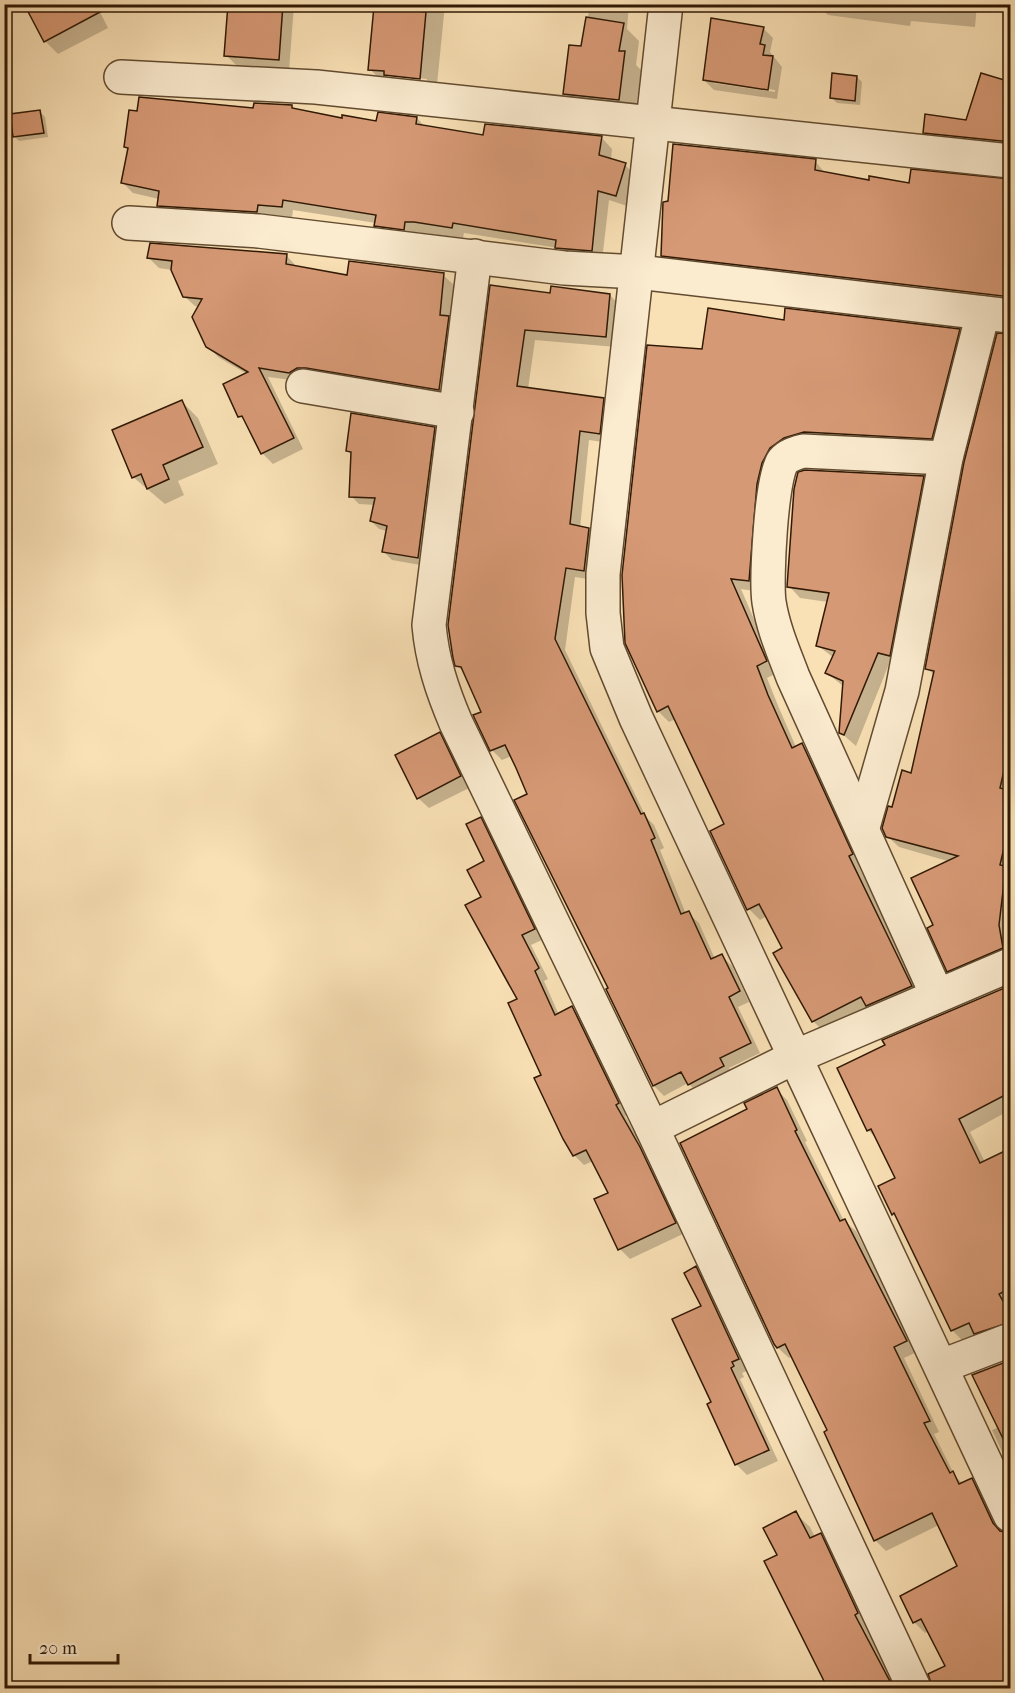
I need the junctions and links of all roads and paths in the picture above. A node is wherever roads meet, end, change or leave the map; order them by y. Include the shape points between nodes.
1 (666, 4) edge
2 (121, 77) dead end
3 (655, 122) junction
4 (1011, 160) edge
5 (129, 223) dead end
6 (475, 256) junction
7 (638, 272) junction
8 (997, 315) edge
9 (303, 386) dead end
10 (457, 412) junction
11 (946, 458) junction
12 (863, 827) junction
13 (1011, 965) edge
14 (937, 995) junction
15 (797, 1056) junction
16 (652, 1128) junction
17 (1011, 1340) edge
18 (942, 1366) junction
19 (1011, 1515) edge
20 (914, 1689) edge

1 - 3 street
2 - 3 street via 316,87
3 - 4 street
3 - 7 street
5 - 6 street via 259,231
6 - 7 street via 564,268
6 - 10 street
7 - 8 street
7 - 15 street via 603,574 607,648 641,729
8 - 11 street
9 - 10 street
10 - 16 street via 429,625 432,657 456,723
11 - 12 street via 902,691
11 - 12 street via 803,451 782,462 777,480 768,568 769,602 793,677
12 - 14 street
13 - 14 street
14 - 15 street
15 - 16 street
15 - 18 street
16 - 20 street
17 - 18 street
18 - 19 street

